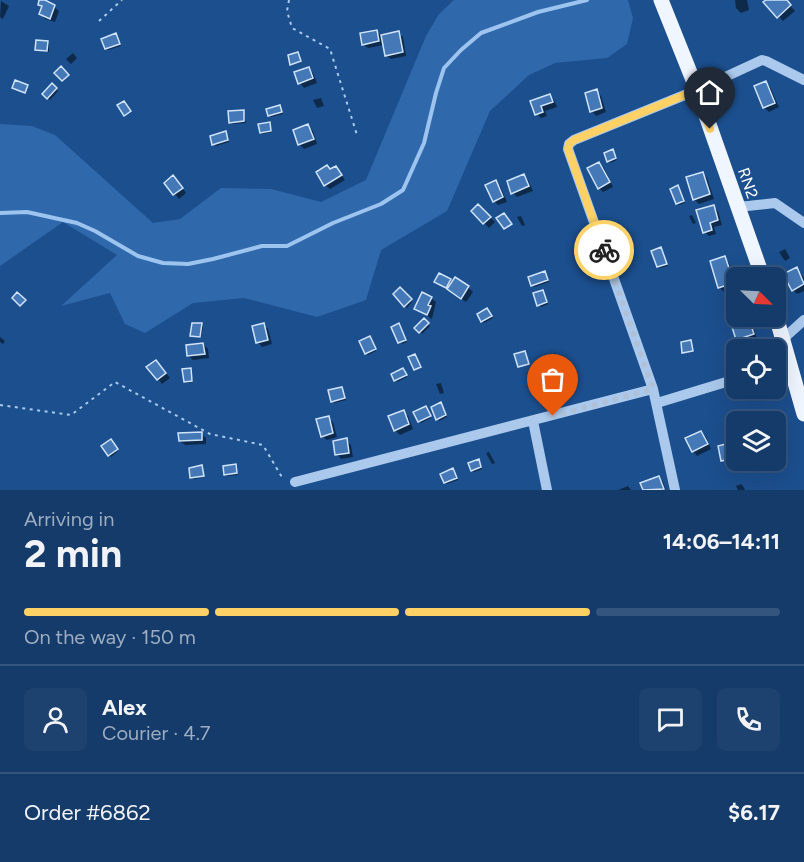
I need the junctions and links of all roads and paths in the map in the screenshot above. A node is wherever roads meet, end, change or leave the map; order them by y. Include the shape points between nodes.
1 (122, 0) edge
2 (289, 0) edge
3 (661, 0) edge
4 (99, 21) dead end
5 (804, 80) edge
6 (697, 90) junction
7 (357, 135) dead end
8 (738, 207) junction
9 (804, 223) edge
10 (759, 267) edge
11 (804, 320) edge
12 (779, 327) edge
13 (783, 339) joint
14 (786, 374) edge
15 (726, 382) edge
16 (653, 389) junction
17 (657, 403) junction
18 (0, 405) edge
19 (804, 414) edge
20 (533, 421) junction
21 (295, 482) joint
22 (547, 490) edge
23 (675, 490) edge

1 - 4 path
2 - 7 path via 287,11 292,28 330,49
3 - 6 main road, RN2
5 - 6 street via 764,60
6 - 8 main road, RN2
6 - 16 street via 574,140 568,149
8 - 9 street via 775,203
8 - 10 main road, RN2
11 - 13 street
12 - 13 main road
14 - 19 main road
15 - 17 street
16 - 17 street
16 - 20 street
17 - 23 street
18 - 21 path via 70,415 116,382 210,434 263,445 282,479
20 - 21 street
20 - 22 street

